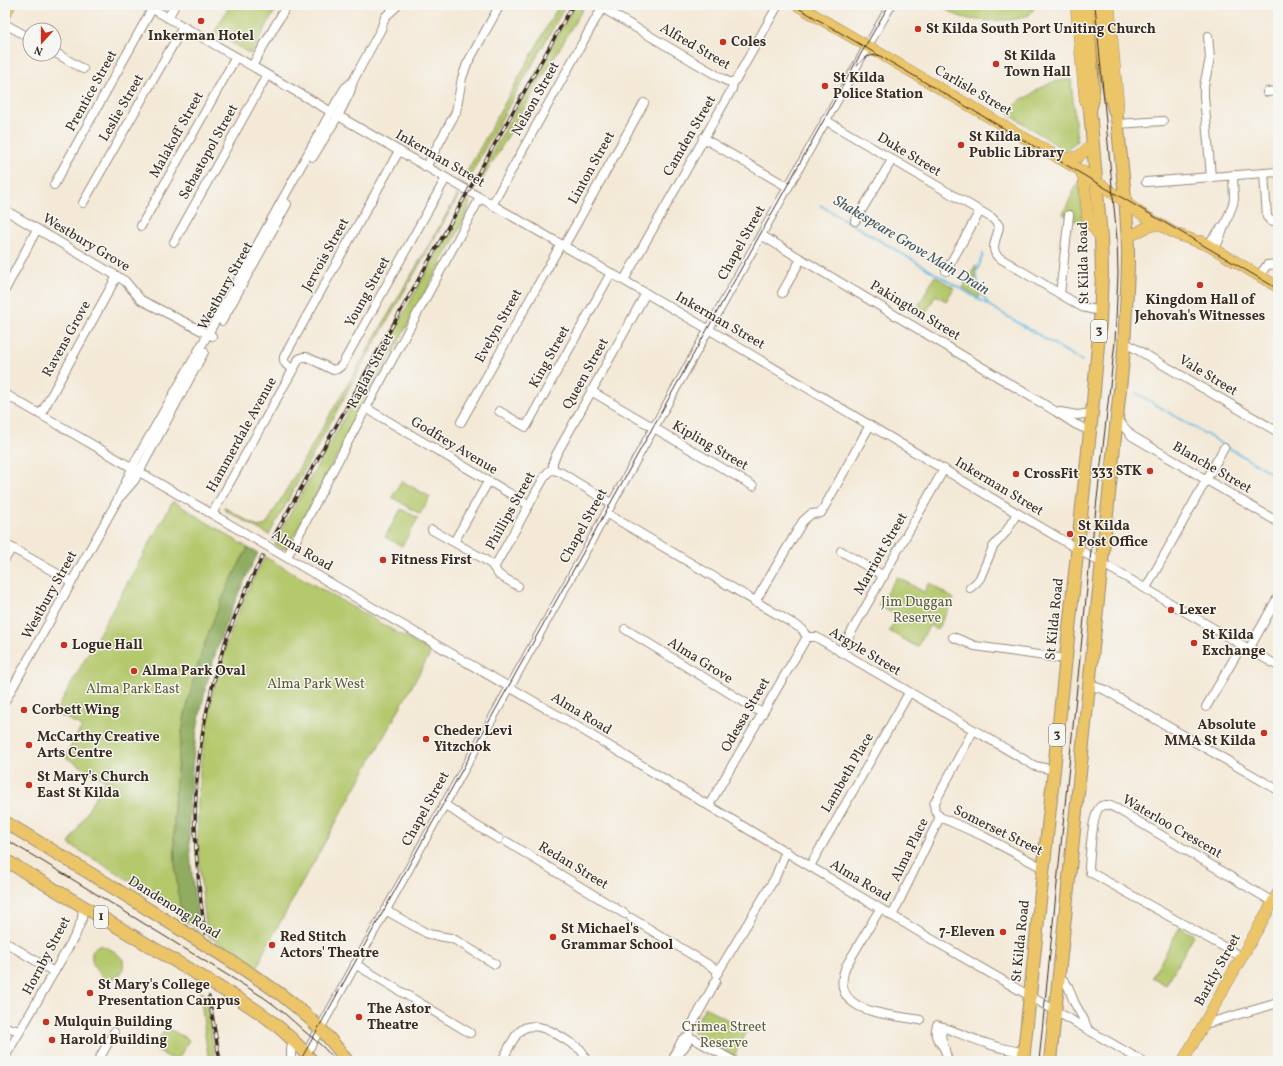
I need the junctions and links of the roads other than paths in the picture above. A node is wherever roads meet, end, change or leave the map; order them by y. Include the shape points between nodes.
1 (10, 5) edge
2 (175, 5) edge
3 (287, 5) edge
4 (500, 5) edge
5 (778, 5) edge
6 (797, 5) edge
7 (891, 5) edge
8 (1076, 5) edge
9 (1087, 5) edge
10 (1099, 5) edge
11 (1109, 5) edge
12 (396, 6) edge
13 (149, 7) edge
14 (604, 7) edge
15 (5, 14) edge
16 (168, 18) junction
17 (5, 24) edge
18 (183, 27) junction
19 (22, 34) edge
20 (1208, 36) dead end
21 (867, 46) junction
22 (62, 57) edge
23 (236, 57) junction
24 (1114, 61) junction
25 (1087, 65) junction
26 (252, 66) junction
27 (83, 69) dead end
28 (266, 75) junction
29 (1107, 78) junction
30 (733, 82) junction
31 (1278, 91) edge
32 (1267, 92) dead end
33 (644, 103) dead end
34 (335, 114) junction
35 (825, 120) junction
36 (1117, 121) junction
37 (1163, 121) dead end
38 (703, 138) junction
39 (1092, 145) junction
40 (399, 151) junction
41 (1060, 159) junction
42 (892, 160) junction
43 (426, 166) junction
44 (1081, 171) junction
45 (1278, 172) edge
46 (1264, 173) junction
47 (1233, 175) junction
48 (1211, 177) junction
49 (446, 178) junction
50 (1095, 180) junction
51 (1146, 182) dead end
52 (54, 185) dead end
53 (788, 186) junction
54 (480, 198) junction
55 (1125, 200) junction
56 (83, 203) dead end
57 (492, 205) junction
58 (5, 210) edge
59 (980, 211) junction
60 (1069, 215) dead end
61 (855, 220) dead end
62 (1278, 220) edge
63 (1158, 224) junction
64 (141, 226) dead end
65 (37, 229) junction
66 (761, 235) junction
67 (1101, 238) junction
68 (1127, 238) junction
69 (174, 242) dead end
70 (562, 245) junction
71 (1211, 247) junction
72 (801, 259) junction
73 (1278, 264) edge
74 (946, 271) dead end
75 (611, 273) junction
76 (117, 276) junction
77 (1259, 276) junction
78 (624, 280) junction
79 (1278, 287) edge
80 (5, 290) edge
81 (646, 293) junction
82 (782, 293) dead end
83 (1060, 294) junction
84 (1100, 311) junction
85 (709, 329) junction
86 (210, 335) junction
87 (1124, 342) junction
88 (293, 369) junction
89 (591, 391) junction
90 (5, 394) edge
91 (366, 408) junction
92 (499, 411) dead end
93 (1055, 411) junction
94 (1092, 413) junction
95 (40, 414) junction
96 (1117, 418) junction
97 (461, 422) dead end
98 (870, 425) junction
99 (654, 428) junction
100 (1090, 431) junction
101 (1278, 432) edge
102 (1132, 436) junction
103 (1114, 440) junction
104 (1224, 448) dead end
105 (944, 469) junction
106 (136, 470) junction
107 (553, 470) junction
108 (1206, 479) junction
109 (488, 482) junction
110 (753, 486) dead end
111 (612, 504) junction
112 (529, 505) junction
113 (606, 513) junction
114 (1018, 513) junction
115 (212, 514) junction
116 (1278, 522) edge
117 (432, 530) dead end
118 (454, 542) junction
119 (9, 546) edge
120 (1077, 549) junction
121 (841, 551) dead end
122 (287, 557) junction
123 (5, 559) edge
124 (1102, 562) junction
125 (494, 568) junction
126 (884, 576) junction
127 (72, 582) junction
128 (518, 586) dead end
129 (970, 588) dead end
130 (1146, 588) junction
131 (1278, 597) edge
132 (755, 602) junction
133 (625, 630) dead end
134 (807, 637) junction
135 (953, 637) dead end
136 (1246, 647) junction
137 (840, 652) junction
138 (1066, 659) junction
139 (1278, 666) edge
140 (1089, 685) junction
141 (510, 687) junction
142 (909, 692) junction
143 (5, 701) edge
144 (1206, 707) dead end
145 (762, 713) junction
146 (973, 731) junction
147 (1054, 770) junction
148 (1278, 790) edge
149 (443, 806) junction
150 (709, 806) junction
151 (940, 817) junction
152 (5, 822) edge
153 (789, 853) junction
154 (5, 860) edge
155 (810, 866) junction
156 (1043, 868) junction
157 (1276, 897) edge
158 (83, 906) junction
159 (880, 909) junction
160 (385, 910) junction
161 (892, 916) junction
162 (5, 942) edge
163 (1242, 957) junction
164 (355, 964) junction
165 (495, 964) dead end
166 (54, 972) junction
167 (717, 975) junction
168 (1058, 975) junction
169 (1030, 996) junction
170 (1278, 1003) edge
171 (1055, 1011) junction
172 (920, 1020) dead end
173 (1205, 1024) junction
174 (5, 1027) edge
175 (320, 1028) junction
176 (1088, 1030) junction
177 (114, 1032) dead end
178 (470, 1033) dead end
179 (689, 1033) junction
180 (18, 1034) junction
181 (293, 1039) junction
182 (1023, 1056) edge
183 (5, 1057) edge
184 (307, 1058) edge
185 (98, 1061) edge
186 (291, 1061) edge
187 (347, 1061) edge
188 (502, 1061) edge
189 (586, 1061) edge
190 (673, 1061) edge
191 (734, 1061) edge
192 (948, 1061) edge
193 (1050, 1061) edge
194 (1142, 1061) edge
195 (1183, 1061) edge

1 - 15 main road
2 - 16 street
3 - 26 street
4 - 43 street via 467,64 456,112
5 - 30 street, Camden Street
6 - 21 main road, Carlisle Street
7 - 21 street, Chapel Street
8 - 25 main road
9 - 25 highway, 3
10 - 29 highway, 3
11 - 24 main road
12 - 34 street, Westbury Street via 353,81 345,88
13 - 16 street, Inkerman Street
13 - 52 street, Prentice Street
14 - 30 street, Alfred Street via 608,12
14 - 57 street, Nelson Street
16 - 18 street, Inkerman Street
17 - 19 street
18 - 23 street, Inkerman Street
18 - 56 street, Leslie Street
20 - 48 street via 1210,58 1204,96
21 - 35 street, Chapel Street
21 - 41 main road, Carlisle Street
22 - 27 street
23 - 26 street, Inkerman Street
23 - 64 street, Malakoff Street
24 - 29 main road
24 - 36 main road
25 - 39 highway, 3 via 1093,99 1090,110
26 - 28 street, Inkerman Street
28 - 34 street, Inkerman Street
28 - 69 street, Sebastopol Street
29 - 36 highway, 3
30 - 38 street, Camden Street via 732,89
31 - 32 street
33 - 70 street, Linton Street
34 - 40 street, Inkerman Street
34 - 86 street, Westbury Street
35 - 42 street, Duke Street
35 - 53 street, Chapel Street
36 - 37 street
36 - 55 highway, 3
38 - 53 street
38 - 78 street, Camden Street
39 - 41 main road via 1078,157
39 - 50 highway, 3
40 - 43 street, Inkerman Street
40 - 88 street, Jervois Street via 284,357 284,362
41 - 44 main road, Carlisle Street
42 - 59 street, Duke Street
42 - 61 street
43 - 49 street, Inkerman Street
44 - 50 main road, Carlisle Street
44 - 67 main road via 1088,220
45 - 46 street
46 - 47 street
46 - 62 street via 1268,217 1270,221
47 - 48 street
47 - 71 street via 1232,209
48 - 51 street
49 - 54 street, Inkerman Street
49 - 88 street, Young Street via 340,368 333,370 305,356 299,359
50 - 55 main road, Carlisle Street
50 - 67 highway, St Kilda Road / 3
53 - 66 street, Chapel Street
54 - 57 street, Inkerman Street
54 - 91 street, Raglan Street
55 - 63 main road, Carlisle Street
55 - 68 highway, 3
55 - 71 main road, Carlisle Street
57 - 70 street, Inkerman Street
58 - 65 street, Westbury Grove
59 - 74 street
59 - 83 street, Duke Street via 996,221 999,226 994,245 995,254
60 - 83 street
63 - 68 main road
63 - 71 main road, Carlisle Street
65 - 76 street, Westbury Grove
65 - 80 street
66 - 72 street, Pakington Street
66 - 85 street, Chapel Street
67 - 84 highway, St Kilda Road / 3
68 - 87 highway, 3 via 1127,310
70 - 75 street, Inkerman Street
70 - 97 street, Evelyn Street
71 - 77 main road, Carlisle Street
72 - 82 street
72 - 93 street, Pakington Street
73 - 77 street via 1266,265
75 - 78 street, Inkerman Street
75 - 92 street, King Street via 526,427
76 - 86 street, Westbury Grove via 126,281 140,300
76 - 95 street, Ravens Grove
77 - 79 main road, Carlisle Street
78 - 81 street, Inkerman Street
81 - 85 street, Inkerman Street
81 - 89 street, Queen Street
83 - 84 street via 1085,308
84 - 94 highway, St Kilda Road / 3
85 - 98 street, Inkerman Street
85 - 99 street, Chapel Street
86 - 106 street, Westbury Street
87 - 96 highway, 3
87 - 101 street, Vale Street
88 - 115 street, Hammerdale Avenue
89 - 99 street, Kipling Street
89 - 107 street, Queen Street via 556,455
90 - 95 street, Alma Road
91 - 109 street, Godfrey Avenue
91 - 122 street, Raglan Street
93 - 94 street, Pakington Street via 1077,415
93 - 100 street, Pakington Street
94 - 100 highway, St Kilda Road / 3
95 - 106 street, Alma Road
96 - 102 street, Blanche Street
96 - 103 highway, 3
98 - 105 street, Inkerman Street
98 - 132 street via 821,513 811,514 803,521
99 - 110 street, Kipling Street
99 - 111 street, Chapel Street
100 - 120 highway, St Kilda Road / 3
102 - 103 street via 1124,435
102 - 108 street, Blanche Street
103 - 124 highway, 3
104 - 108 street
105 - 114 street, Inkerman Street
105 - 126 street, Marriott Street
106 - 115 street, Alma Road
106 - 127 street, Westbury Street via 123,485 117,501
107 - 111 street
107 - 112 street, Phillips Street via 547,473
108 - 116 street, Blanche Street
108 - 130 street
109 - 112 street, Godfrey Avenue
109 - 118 street
111 - 113 street, Chapel Street
112 - 125 street, Phillips Street
113 - 132 street, Argyle Street
113 - 141 street, Chapel Street
114 - 120 street, Inkerman Street
114 - 129 street via 993,547 980,578
115 - 122 street, Alma Road, bridge
117 - 118 street
118 - 125 street via 484,559
119 - 123 street
119 - 127 street
120 - 124 street, Inkerman Street
120 - 138 highway, St Kilda Road / 3
121 - 126 street
122 - 141 street, Alma Road
124 - 130 street, Inkerman Street
124 - 140 highway, 3
125 - 128 street via 499,575
126 - 137 street, Marriott Street
127 - 143 street, Westbury Street
130 - 136 street, Inkerman Street
131 - 136 street
132 - 134 street, Argyle Street via 802,629
133 - 145 street, Alma Grove
134 - 137 street, Argyle Street via 816,638
134 - 145 street, Odessa Street
135 - 138 street via 975,646
136 - 139 street, Inkerman Street
136 - 144 street
137 - 142 street, Argyle Street
138 - 147 highway, St Kilda Road / 3
140 - 148 street via 1101,688
140 - 168 highway, 3
141 - 149 street, Chapel Street
141 - 150 street, Alma Road
142 - 146 street, Argyle Street
142 - 155 street, Lambeth Place
145 - 150 street, Odessa Street
146 - 147 street, Argyle Street via 1035,766
146 - 151 street via 934,804 935,811
147 - 156 highway, St Kilda Road / 3
149 - 160 street, Chapel Street
149 - 167 street, Redan Street via 628,916
150 - 153 street, Alma Road
151 - 156 street, Somerset Street via 983,836
151 - 161 street, Alma Place
152 - 175 highway, Dandenong Road / 1, bridge via 278,991
153 - 155 street, Alma Road
153 - 167 street via 723,970
154 - 158 highway, 1
155 - 159 street, Alma Road
156 - 169 highway, St Kilda Road / 3
157 - 163 main road, Barkly Street
157 - 163 street, Waterloo Crescent via 1119,810 1108,805 1098,808 1094,819 1090,872
158 - 166 street, Hornby Street via 76,934
158 - 181 highway, 1, bridge via 243,1001
159 - 161 street, Alma Road
159 - 172 street via 846,966 843,976 844,990 849,999 860,1007
160 - 164 street, Chapel Street
160 - 165 street via 428,934 455,940
161 - 169 street, Alma Road
162 - 166 street
163 - 173 main road, Barkly Street
164 - 175 street, Chapel Street
164 - 178 street
166 - 180 street, Hornby Street
167 - 179 street
168 - 171 highway, 3
168 - 176 street via 1068,986
169 - 171 street, Alma Road
169 - 182 highway, St Kilda Road / 3
170 - 173 street
171 - 176 street, Alma Road
171 - 193 highway, 3
173 - 195 main road, Barkly Street
174 - 180 street
175 - 184 street, Chapel Street
175 - 187 highway, 1
176 - 194 street, Alma Road
177 - 185 street
179 - 190 street via 682,1040
179 - 191 street via 696,1040
180 - 183 street, Hornby Street
181 - 184 highway, 1
181 - 186 street
182 - 192 street via 940,1026 935,1036 945,1050
188 - 189 street via 519,1032 529,1026 546,1028 580,1049

